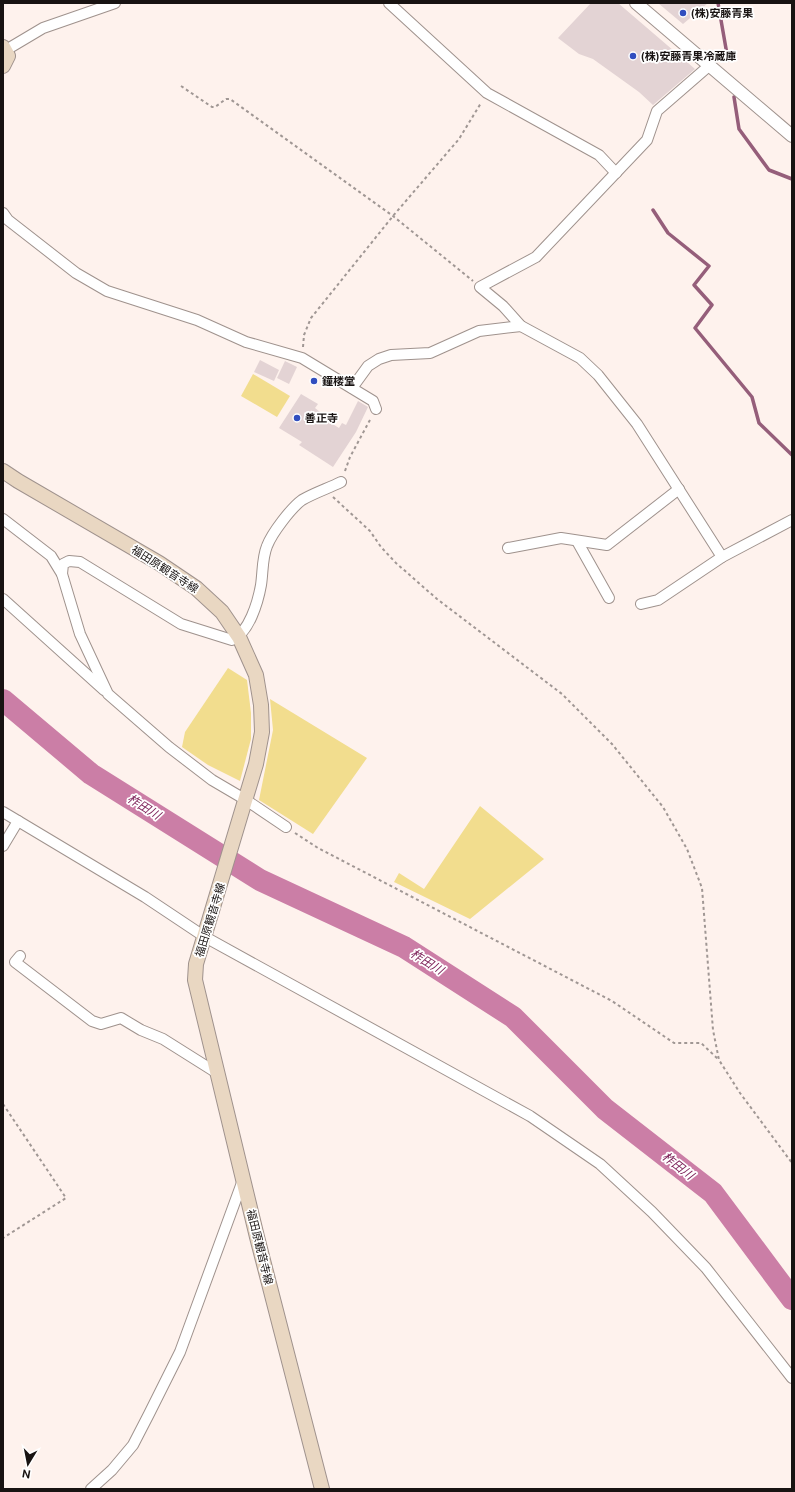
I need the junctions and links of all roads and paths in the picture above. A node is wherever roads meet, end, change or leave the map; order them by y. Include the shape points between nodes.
1 (115, 3) edge
2 (389, 3) edge
3 (636, 3) edge
4 (4, 48) edge
5 (710, 65) junction
6 (3, 66) edge
7 (181, 86) dead end
8 (487, 93) junction
9 (788, 133) edge
10 (792, 139) edge
11 (616, 173) junction
12 (3, 213) edge
13 (393, 216) junction
14 (480, 287) junction
15 (521, 326) junction
16 (302, 358) junction
17 (352, 388) junction
18 (376, 408) joint
19 (3, 471) edge
20 (341, 482) joint
21 (679, 489) junction
22 (325, 490) junction
23 (3, 519) edge
24 (792, 520) edge
25 (577, 541) junction
26 (508, 548) dead end
27 (722, 557) junction
28 (62, 574) junction
29 (609, 598) dead end
30 (3, 599) edge
31 (641, 604) dead end
32 (239, 637) junction
33 (108, 694) junction
34 (246, 800) junction
35 (3, 812) edge
36 (18, 821) junction
37 (286, 827) joint
38 (3, 846) edge
39 (205, 937) junction
40 (20, 956) dead end
41 (719, 1060) junction
42 (216, 1073) junction
43 (3, 1104) edge
44 (792, 1163) edge
45 (243, 1180) junction
46 (3, 1238) edge
47 (792, 1378) edge
48 (91, 1489) edge
49 (322, 1489) edge

1 - 4 street via 43,28
2 - 8 street
3 - 5 street
4 - 6 main road via 8,56
5 - 9 street
5 - 11 street via 656,111 647,140
7 - 13 path via 212,107 226,99 230,100
8 - 11 street via 599,154
8 - 13 path via 459,139
9 - 10 street
11 - 14 street via 536,256 526,264
12 - 16 street via 8,220 76,273 107,291 197,320 246,342
13 - 14 path
13 - 16 path via 311,318 304,335
14 - 15 street via 503,306
15 - 17 street via 479,331 430,353 391,355 379,359 368,366
15 - 21 street via 580,358 598,375 637,424
16 - 17 street
17 - 18 street via 373,401
18 - 20 path via 350,457
19 - 32 main road, 福田原観音寺線 via 159,563 196,588 222,612
20 - 22 street
21 - 25 street via 607,545
21 - 27 street
22 - 32 street via 302,500 289,513 267,545 257,598
22 - 41 path via 370,531 396,563 437,600 562,694 612,744 663,807 687,849 702,888 712,1030
23 - 28 street via 51,556
24 - 27 street
25 - 26 street via 561,538
25 - 29 street
27 - 31 street via 658,600
28 - 32 street via 63,564 69,560 80,562 182,624 232,640
28 - 33 street via 80,634
30 - 33 street
32 - 34 main road, 福田原観音寺線 via 256,675 261,705 262,732
33 - 34 street via 169,747 212,780
34 - 37 street
34 - 39 main road, 福田原観音寺線
35 - 36 street
36 - 38 street
36 - 39 street via 145,897
37 - 41 path via 318,848 612,1001 674,1043 701,1044
39 - 42 main road, 福田原観音寺線 via 196,964 195,980
39 - 47 street via 530,1116 600,1164 652,1212 706,1268
40 - 42 street via 15,962 92,1021 101,1024 122,1018 141,1030 163,1039
41 - 44 path
42 - 45 main road, 福田原観音寺線
43 - 46 path via 66,1198
45 - 48 street via 180,1352 153,1407 133,1445 112,1470
45 - 49 main road, 福田原観音寺線

